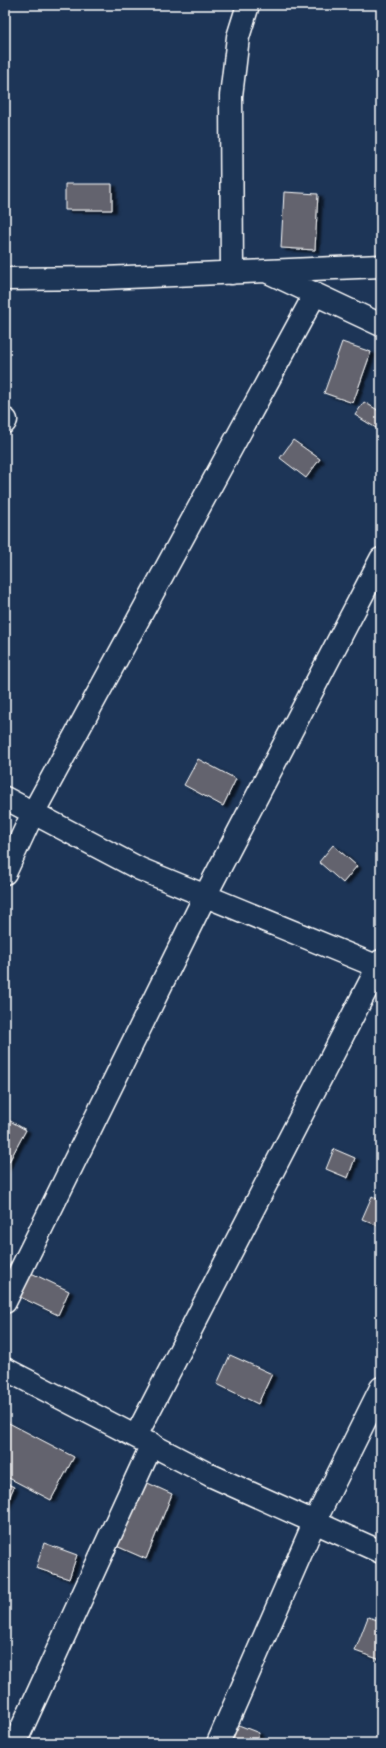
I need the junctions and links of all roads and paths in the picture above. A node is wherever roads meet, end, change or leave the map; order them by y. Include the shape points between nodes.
1 (248, 5) edge
2 (381, 266) edge
3 (266, 271) junction
4 (232, 273) junction
5 (5, 279) edge
6 (315, 294) junction
7 (381, 325) edge
8 (381, 559) edge
9 (5, 798) edge
10 (33, 813) junction
11 (5, 873) edge
12 (205, 896) junction
13 (380, 965) edge
14 (5, 1302) edge
15 (5, 1369) edge
16 (381, 1388) edge
17 (144, 1440) junction
18 (314, 1523) junction
19 (381, 1552) edge
20 (15, 1743) edge
21 (218, 1743) edge

1 - 4 street via 238,37 231,96
2 - 3 street
3 - 4 street
3 - 6 street
4 - 5 street
6 - 7 street
6 - 10 street
8 - 12 street
9 - 10 street
10 - 11 street
10 - 12 street via 140,869
12 - 13 street
12 - 14 street
13 - 17 street
15 - 17 street
16 - 18 street
17 - 18 street via 210,1475
17 - 20 street
18 - 19 street
18 - 21 street

